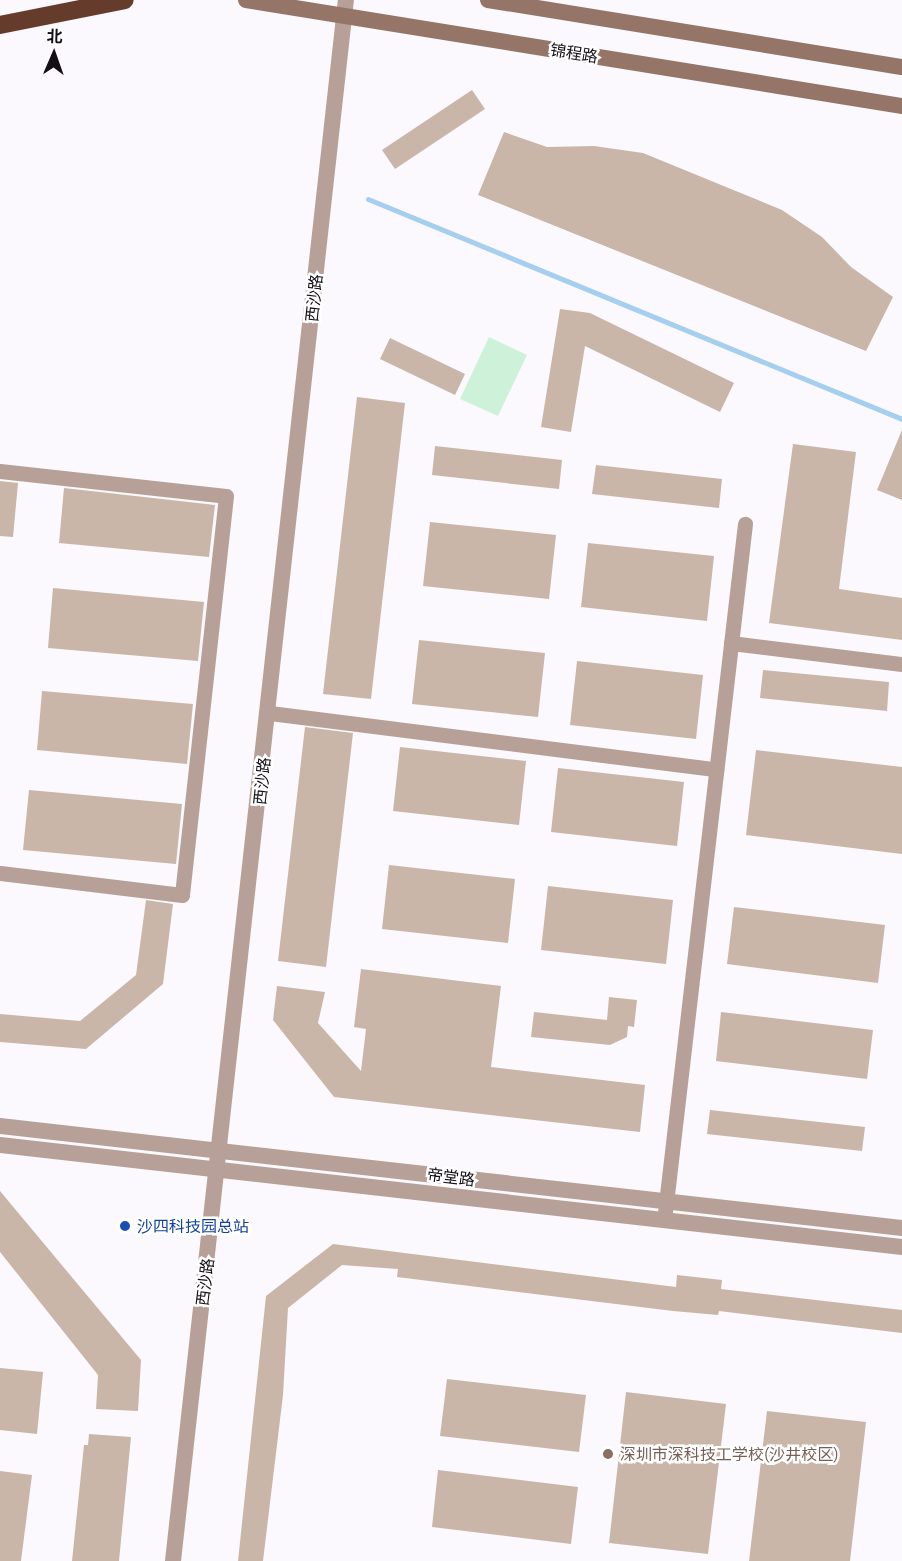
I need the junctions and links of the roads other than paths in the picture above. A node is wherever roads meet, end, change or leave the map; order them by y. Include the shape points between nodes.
1 (124, 0) edge
2 (246, 0) edge
3 (488, 0) edge
4 (345, 8) edge
5 (0, 25) edge
6 (902, 67) edge
7 (902, 106) edge
8 (0, 471) edge
9 (745, 524) dead end
10 (731, 644) junction
11 (902, 664) edge
12 (270, 713) junction
13 (716, 769) junction
14 (0, 873) edge
15 (0, 1125) edge
16 (0, 1145) edge
17 (220, 1150) junction
18 (218, 1172) junction
19 (667, 1202) junction
20 (664, 1221) junction
21 (902, 1228) edge
22 (902, 1247) edge
23 (173, 1561) edge

1 - 5 highway
2 - 4 main road, 锦程路
3 - 6 main road
4 - 7 main road, 锦程路
4 - 12 street, 西沙路
8 - 14 street via 226,496 182,895
9 - 10 street
10 - 11 street
10 - 13 street
12 - 13 street
12 - 17 street, 西沙路
13 - 19 street
15 - 17 street, 帝堂路
16 - 18 street, 帝堂路
17 - 18 street, 西沙路
17 - 19 street, 帝堂路
18 - 20 street, 帝堂路
18 - 23 street, 西沙路
19 - 20 street
19 - 21 street, 帝堂路
20 - 22 street, 帝堂路

